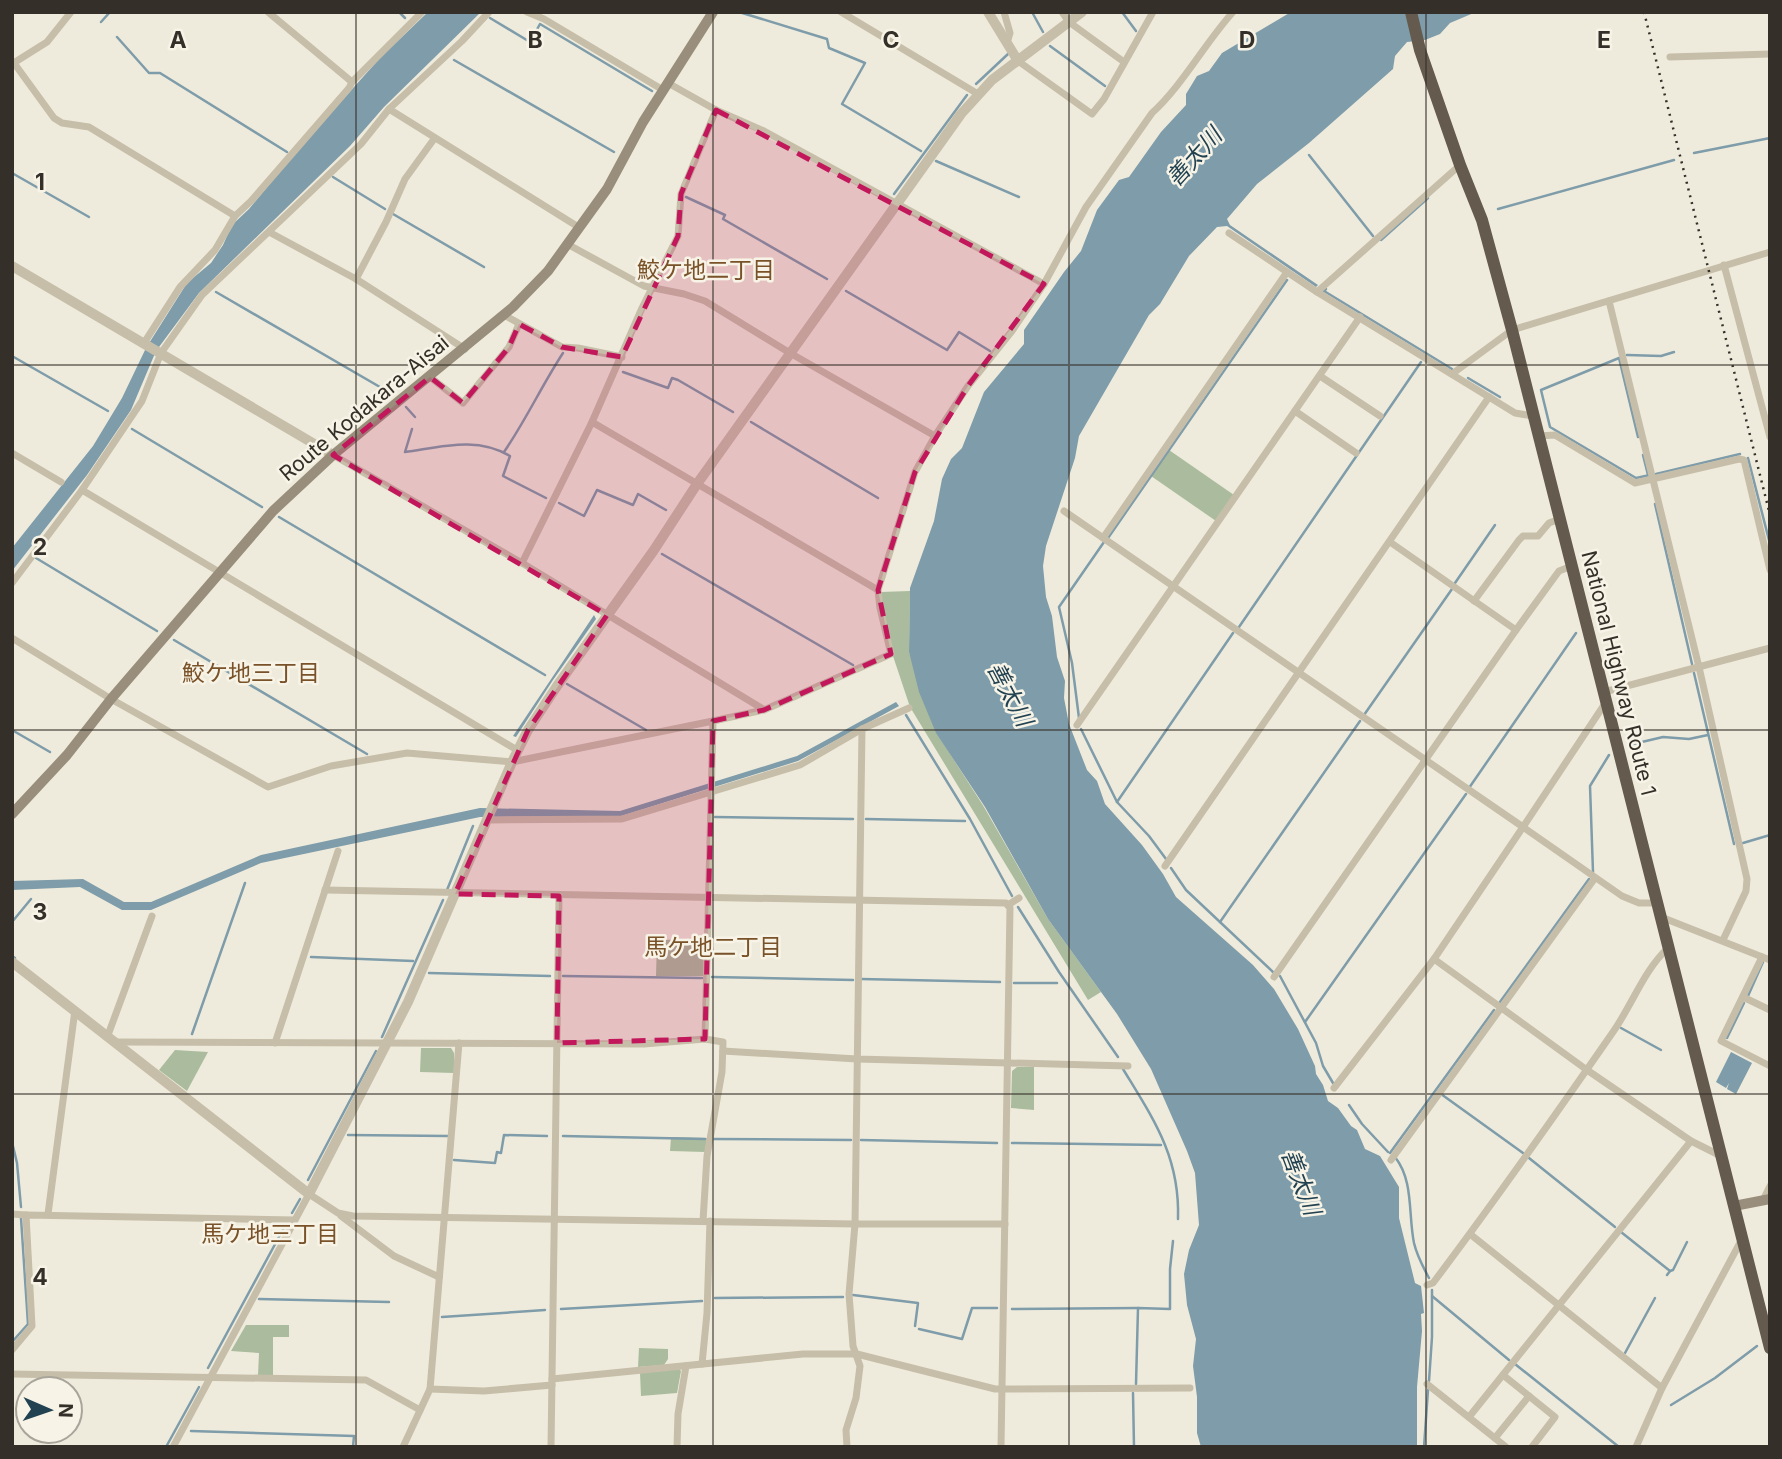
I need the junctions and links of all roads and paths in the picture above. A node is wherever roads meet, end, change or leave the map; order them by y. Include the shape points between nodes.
1 (71, 12) edge
2 (268, 12) edge
3 (422, 12) edge
4 (489, 12) edge
5 (527, 12) edge
6 (713, 12) edge
7 (841, 12) edge
8 (988, 12) edge
9 (1004, 12) edge
10 (1062, 12) edge
11 (1082, 12) edge
12 (1153, 12) edge
13 (1233, 12) edge
14 (1410, 12) edge
15 (1069, 22) junction
16 (1007, 43) junction
17 (1770, 54) edge
18 (1670, 57) dead end
19 (1018, 61) junction
20 (1124, 62) junction
21 (13, 64) edge
22 (352, 82) junction
23 (666, 87) junction
24 (978, 94) junction
25 (389, 109) junction
26 (716, 110) junction
27 (434, 139) junction
28 (1460, 165) junction
29 (895, 204) junction
30 (235, 216) junction
31 (580, 228) junction
32 (269, 232) junction
33 (1229, 233) dead end
34 (569, 245) junction
35 (1770, 252) edge
36 (12, 265) edge
37 (1724, 265) junction
38 (1287, 272) junction
39 (356, 279) junction
40 (1044, 284) junction
41 (652, 287) junction
42 (1317, 292) junction
43 (1609, 301) junction
44 (504, 315) junction
45 (1360, 317) junction
46 (519, 324) junction
47 (1512, 330) junction
48 (144, 343) junction
49 (465, 349) junction
50 (159, 352) junction
51 (790, 354) junction
52 (622, 357) junction
53 (1452, 374) junction
54 (1320, 376) junction
55 (430, 377) junction
56 (1489, 397) junction
57 (1296, 411) junction
58 (1380, 416) dead end
59 (1533, 416) junction
60 (593, 422) junction
61 (935, 436) junction
62 (1538, 436) junction
63 (1770, 437) edge
64 (12, 453) edge
65 (1356, 453) dead end
66 (333, 455) junction
67 (1654, 480) junction
68 (61, 482) dead end
69 (696, 484) junction
70 (82, 490) junction
71 (1064, 511) dead end
72 (1560, 519) junction
73 (1103, 538) junction
74 (1390, 542) junction
75 (522, 564) junction
76 (1572, 566) junction
77 (1770, 570) edge
78 (219, 572) junction
79 (12, 583) edge
80 (1174, 586) junction
81 (878, 590) junction
82 (1475, 601) junction
83 (607, 615) junction
84 (1516, 630) junction
85 (12, 638) edge
86 (1770, 648) edge
87 (1699, 667) junction
88 (1300, 674) junction
89 (1605, 697) junction
90 (111, 699) junction
91 (909, 708) dead end
92 (764, 710) junction
93 (713, 721) junction
94 (1077, 725) dead end
95 (862, 729) junction
96 (517, 750) junction
97 (1425, 761) junction
98 (512, 762) junction
99 (711, 791) junction
100 (12, 814) edge
101 (487, 820) junction
102 (1523, 827) junction
103 (338, 851) dead end
104 (1165, 866) dead end
105 (1595, 878) junction
106 (325, 890) junction
107 (455, 894) junction
108 (559, 896) junction
109 (709, 898) junction
110 (1019, 898) dead end
111 (859, 900) junction
112 (1657, 903) junction
113 (1008, 905) junction
114 (152, 916) dead end
115 (1661, 917) junction
116 (1723, 940) junction
117 (1669, 948) junction
118 (1434, 959) junction
119 (1766, 959) edge
120 (12, 962) edge
121 (1274, 978) dead end
122 (1742, 997) junction
123 (1500, 1008) junction
124 (75, 1010) junction
125 (1770, 1010) edge
126 (108, 1035) junction
127 (705, 1039) junction
128 (117, 1042) junction
129 (275, 1043) junction
130 (387, 1043) junction
131 (556, 1043) junction
132 (459, 1044) junction
133 (723, 1051) junction
134 (857, 1059) junction
135 (1007, 1062) junction
136 (1128, 1066) dead end
137 (1770, 1066) edge
138 (1587, 1070) junction
139 (1334, 1088) dead end
140 (1691, 1141) junction
141 (1721, 1156) junction
142 (1391, 1160) dead end
143 (1770, 1186) edge
144 (309, 1194) junction
145 (1766, 1200) edge
146 (1734, 1206) junction
147 (338, 1213) junction
148 (12, 1214) edge
149 (48, 1214) junction
150 (26, 1215) junction
151 (443, 1216) junction
152 (554, 1218) junction
153 (295, 1220) junction
154 (707, 1221) junction
155 (855, 1224) junction
156 (1006, 1224) junction
157 (1471, 1234) junction
158 (1742, 1239) junction
159 (439, 1277) junction
160 (1427, 1285) dead end
161 (1558, 1306) junction
162 (1770, 1348) edge
163 (12, 1350) edge
164 (857, 1354) junction
165 (702, 1364) junction
166 (686, 1366) junction
167 (12, 1374) edge
168 (1503, 1376) junction
169 (213, 1377) junction
170 (552, 1382) junction
171 (1427, 1384) dead end
172 (1190, 1388) dead end
173 (1662, 1388) junction
174 (430, 1389) junction
175 (1002, 1389) junction
176 (1529, 1396) junction
177 (420, 1410) junction
178 (1469, 1417) junction
179 (1495, 1438) junction
180 (173, 1447) edge
181 (403, 1447) edge
182 (551, 1447) edge
183 (677, 1447) edge
184 (847, 1447) edge
185 (1001, 1447) edge
186 (1506, 1447) edge
187 (1532, 1447) edge
188 (1636, 1447) edge

1 - 21 street via 47,42
2 - 22 street
3 - 22 street
4 - 25 street
5 - 23 street
6 - 23 main road, Route Kodakara-Aisai
7 - 24 street
8 - 16 street
9 - 16 street via 1010,33
10 - 15 street
11 - 15 street
12 - 20 street
13 - 40 street via 1152,113 1086,207
14 - 28 highway, National Highway Route 1
15 - 19 street
15 - 20 street
16 - 19 street
17 - 18 street
19 - 20 street via 1092,114
19 - 24 street
21 - 30 street via 54,118 89,127
22 - 30 street
23 - 26 street
23 - 31 main road, Route Kodakara-Aisai
24 - 29 street
25 - 27 street
25 - 32 street via 361,144
26 - 29 street via 764,131
26 - 41 street via 683,189 678,236
27 - 31 street
27 - 39 street via 405,179
28 - 42 street
28 - 47 highway, National Highway Route 1 via 1482,220
29 - 40 street
29 - 51 street
30 - 48 street via 215,250 180,287
31 - 34 main road, Route Kodakara-Aisai
32 - 39 street
32 - 50 street via 202,295
33 - 38 street
34 - 41 street
34 - 44 main road, Route Kodakara-Aisai
35 - 37 street
36 - 48 street
37 - 43 street
37 - 63 street
38 - 42 street
38 - 73 street
39 - 49 street
40 - 61 street
41 - 51 street via 705,301
41 - 52 street
42 - 45 street
43 - 47 street
43 - 67 street
44 - 46 street
44 - 49 main road, Route Kodakara-Aisai
45 - 53 street
45 - 54 street
46 - 52 street via 562,347
46 - 55 street via 509,347 463,403
47 - 53 street
47 - 59 highway, National Highway Route 1
48 - 50 street
49 - 55 main road, Route Kodakara-Aisai
50 - 66 street
50 - 70 street via 142,401
51 - 61 street
51 - 69 street
52 - 60 street
53 - 56 street
54 - 57 street
54 - 58 street
55 - 66 main road, Route Kodakara-Aisai
56 - 59 street
56 - 74 street
57 - 65 street
57 - 80 street
59 - 62 highway, National Highway Route 1
60 - 69 street
60 - 75 street
61 - 81 street via 915,472
62 - 67 street via 1555,435 1635,483
62 - 72 highway, National Highway Route 1
64 - 68 street
66 - 75 street
66 - 78 main road, Route Kodakara-Aisai via 273,511
67 - 77 street via 1744,460
67 - 87 street
69 - 81 street
69 - 83 street
70 - 78 street
70 - 79 street
71 - 73 street
72 - 76 highway, National Highway Route 1
72 - 82 street via 1549,523 1538,536 1523,536
73 - 80 street
74 - 82 street
74 - 88 street
75 - 83 street
76 - 84 street via 1559,571
76 - 89 highway, National Highway Route 1
78 - 90 main road, Route Kodakara-Aisai
78 - 96 street
80 - 88 street
80 - 94 street
81 - 92 street via 891,654
82 - 84 street
83 - 92 street
83 - 96 street
84 - 97 street
85 - 90 street
86 - 87 street
87 - 89 street
87 - 116 street via 1747,879
88 - 97 street
88 - 104 street
89 - 102 street
89 - 112 highway, National Highway Route 1
90 - 98 street via 268,787 331,766 407,753
90 - 100 main road, Route Kodakara-Aisai
91 - 95 street
92 - 93 street
93 - 98 street
93 - 99 street
95 - 99 street via 800,765
95 - 111 street
96 - 98 street
97 - 102 street
97 - 121 street
98 - 101 street
99 - 101 street via 622,819
99 - 109 street
101 - 107 street
102 - 105 street
102 - 118 street
103 - 106 street
105 - 112 street via 1639,903
105 - 123 street
106 - 107 street
106 - 129 street
107 - 108 street
107 - 130 street
108 - 109 street
108 - 131 street
109 - 111 street
109 - 127 street
110 - 113 street
111 - 113 street
111 - 134 street
112 - 115 highway, National Highway Route 1
113 - 135 street
114 - 126 street
115 - 116 street
115 - 117 highway, National Highway Route 1
116 - 119 street
117 - 138 street via 1657,958
117 - 141 highway, National Highway Route 1
118 - 123 street
118 - 139 street
119 - 122 street
120 - 124 street
122 - 125 street
122 - 137 street via 1721,1041
123 - 138 street
123 - 142 street
124 - 126 street
124 - 149 street
126 - 128 street
127 - 131 street
127 - 133 street via 723,1042
128 - 129 street
128 - 144 street
129 - 130 street
130 - 132 street
130 - 144 street
131 - 132 street
131 - 152 street
132 - 151 street
133 - 134 street
133 - 154 street via 708,1147
134 - 135 street
134 - 155 street
135 - 136 street
135 - 156 street
138 - 140 street
138 - 157 street
140 - 141 street
140 - 161 street
141 - 146 highway, National Highway Route 1
143 - 145 street
144 - 147 street
144 - 153 street
145 - 146 main road
146 - 158 highway, National Highway Route 1
147 - 151 street
147 - 159 street via 394,1256
148 - 150 street
149 - 150 street
149 - 153 street
150 - 163 street via 32,1326
151 - 152 street
151 - 159 street
152 - 154 street
152 - 170 street
153 - 169 street
154 - 155 street
154 - 165 street
155 - 156 street
155 - 164 street via 849,1294
156 - 175 street
157 - 160 street
157 - 161 street
158 - 162 highway, National Highway Route 1
158 - 173 street
159 - 174 street
161 - 168 street
161 - 173 street
164 - 165 street
164 - 175 street
164 - 184 street via 860,1366 846,1430
165 - 166 street
166 - 170 street
166 - 183 street
167 - 169 street
168 - 176 street
168 - 178 street
169 - 177 street via 366,1380
169 - 180 street
170 - 174 street via 484,1391
170 - 182 street
171 - 178 street
172 - 175 street
173 - 188 street
174 - 177 street
175 - 185 street
176 - 179 street
176 - 187 street via 1555,1417
177 - 181 street
178 - 179 street
179 - 186 street

